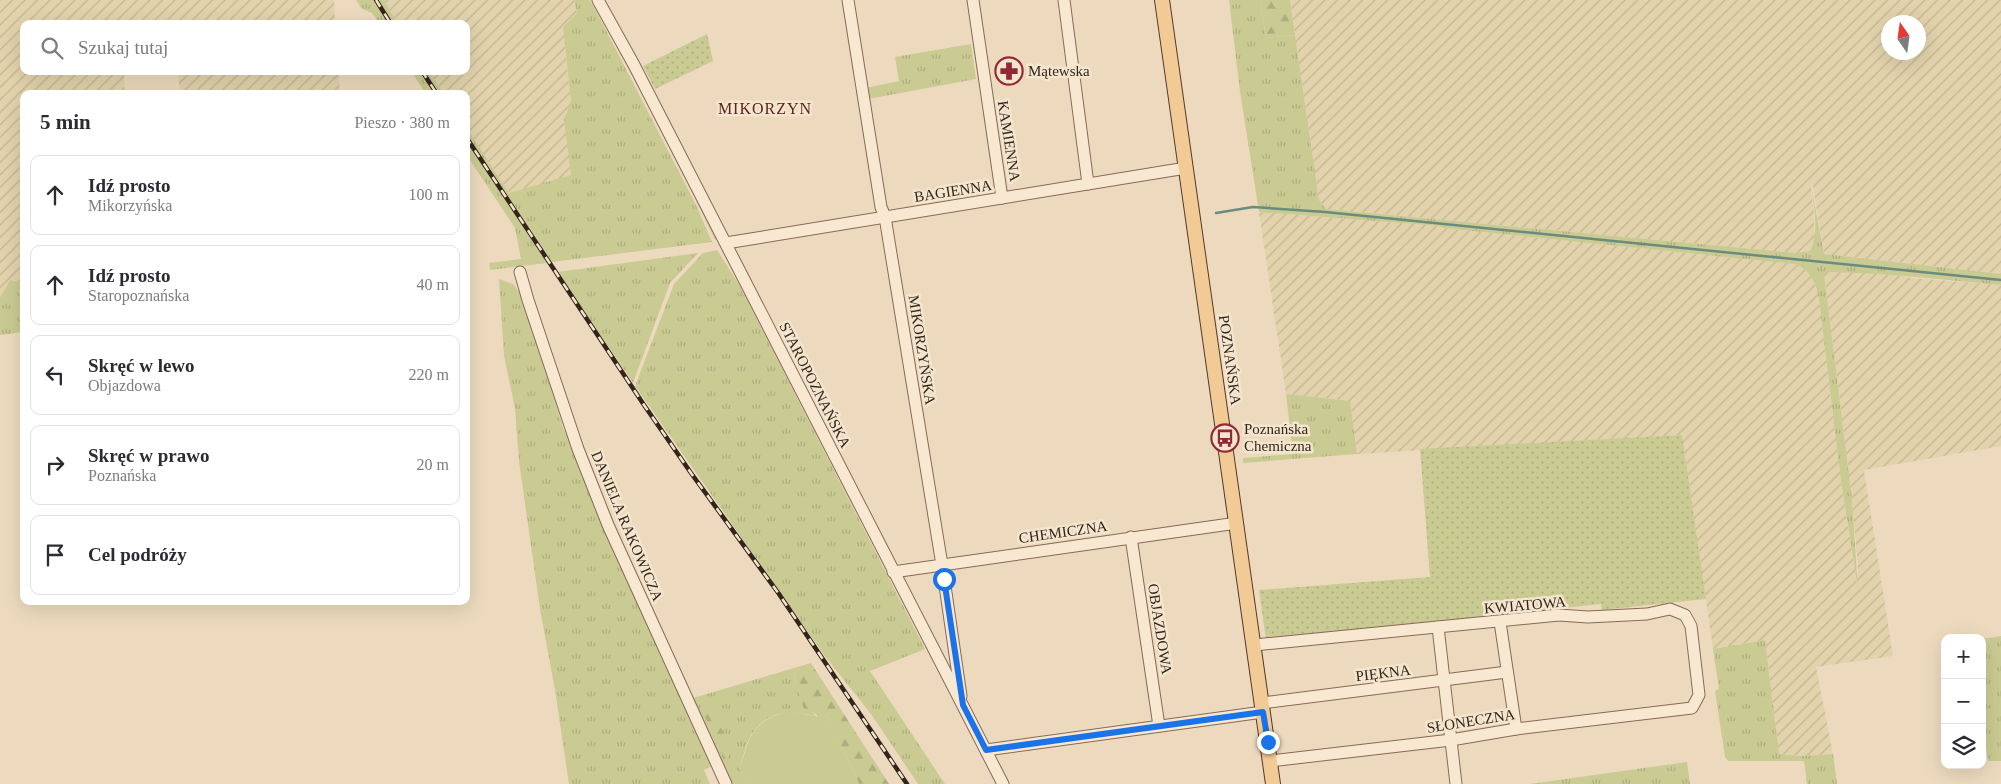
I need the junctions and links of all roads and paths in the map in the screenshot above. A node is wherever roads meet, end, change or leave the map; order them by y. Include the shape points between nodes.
1 (598, 0) edge
2 (848, 0) edge
3 (973, 0) edge
4 (1064, 0) edge
5 (1162, 0) edge
6 (1186, 168) junction
7 (1088, 184) junction
8 (1002, 198) junction
9 (885, 217) junction
10 (726, 243) junction
11 (520, 272) dead end
12 (1237, 523) junction
13 (1131, 537) junction
14 (942, 565) junction
15 (894, 572) junction
16 (1500, 622) junction
17 (1438, 627) junction
18 (1254, 646) junction
19 (958, 667) junction
20 (945, 671) junction
21 (1507, 672) junction
22 (1444, 681) junction
23 (963, 705) junction
24 (1262, 707) junction
25 (1676, 710) joint
26 (1159, 726) junction
27 (1516, 729) junction
28 (1451, 740) junction
29 (986, 750) junction
30 (1270, 761) junction
31 (726, 784) edge
32 (1003, 784) edge
33 (1273, 784) edge
34 (1456, 784) edge

1 - 10 street, STAROPOZNAŃSKA
2 - 9 street, MIKORZYŃSKA
3 - 8 street, KAMIENNA
4 - 7 street
5 - 6 main road, POZNAŃSKA
6 - 7 street, BAGIENNA
6 - 12 main road, POZNAŃSKA
7 - 8 street, BAGIENNA
8 - 9 street, BAGIENNA
9 - 10 street, BAGIENNA
9 - 14 street, MIKORZYŃSKA
10 - 15 street, STAROPOZNAŃSKA
11 - 31 street, DANIELA RAKOWICZA via 575,440 608,525
12 - 13 street, CHEMICZNA
12 - 18 main road, POZNAŃSKA
13 - 14 street, CHEMICZNA
13 - 26 street, OBJAZDOWA
14 - 15 street, CHEMICZNA
14 - 19 street, MIKORZYŃSKA
15 - 20 street, STAROPOZNAŃSKA
16 - 17 street, KWIATOWA
16 - 21 street
16 - 25 street, KWIATOWA via 1559,615 1647,614 1670,609 1685,615 1690,626 1699,695 1692,708
17 - 18 street, KWIATOWA
17 - 22 street
18 - 24 main road, POZNAŃSKA
19 - 20 street
19 - 23 street, MIKORZYŃSKA
20 - 23 street, STAROPOZNAŃSKA
21 - 22 street, PIĘKNA
21 - 27 street
22 - 24 street, PIĘKNA
22 - 28 street
23 - 29 street, STAROPOZNAŃSKA
24 - 26 street
24 - 30 main road, POZNAŃSKA
25 - 27 street, SŁONECZNA
26 - 29 street
27 - 28 street, SŁONECZNA
28 - 30 street, SŁONECZNA
28 - 34 street
29 - 32 street, STAROPOZNAŃSKA
30 - 33 main road, POZNAŃSKA

